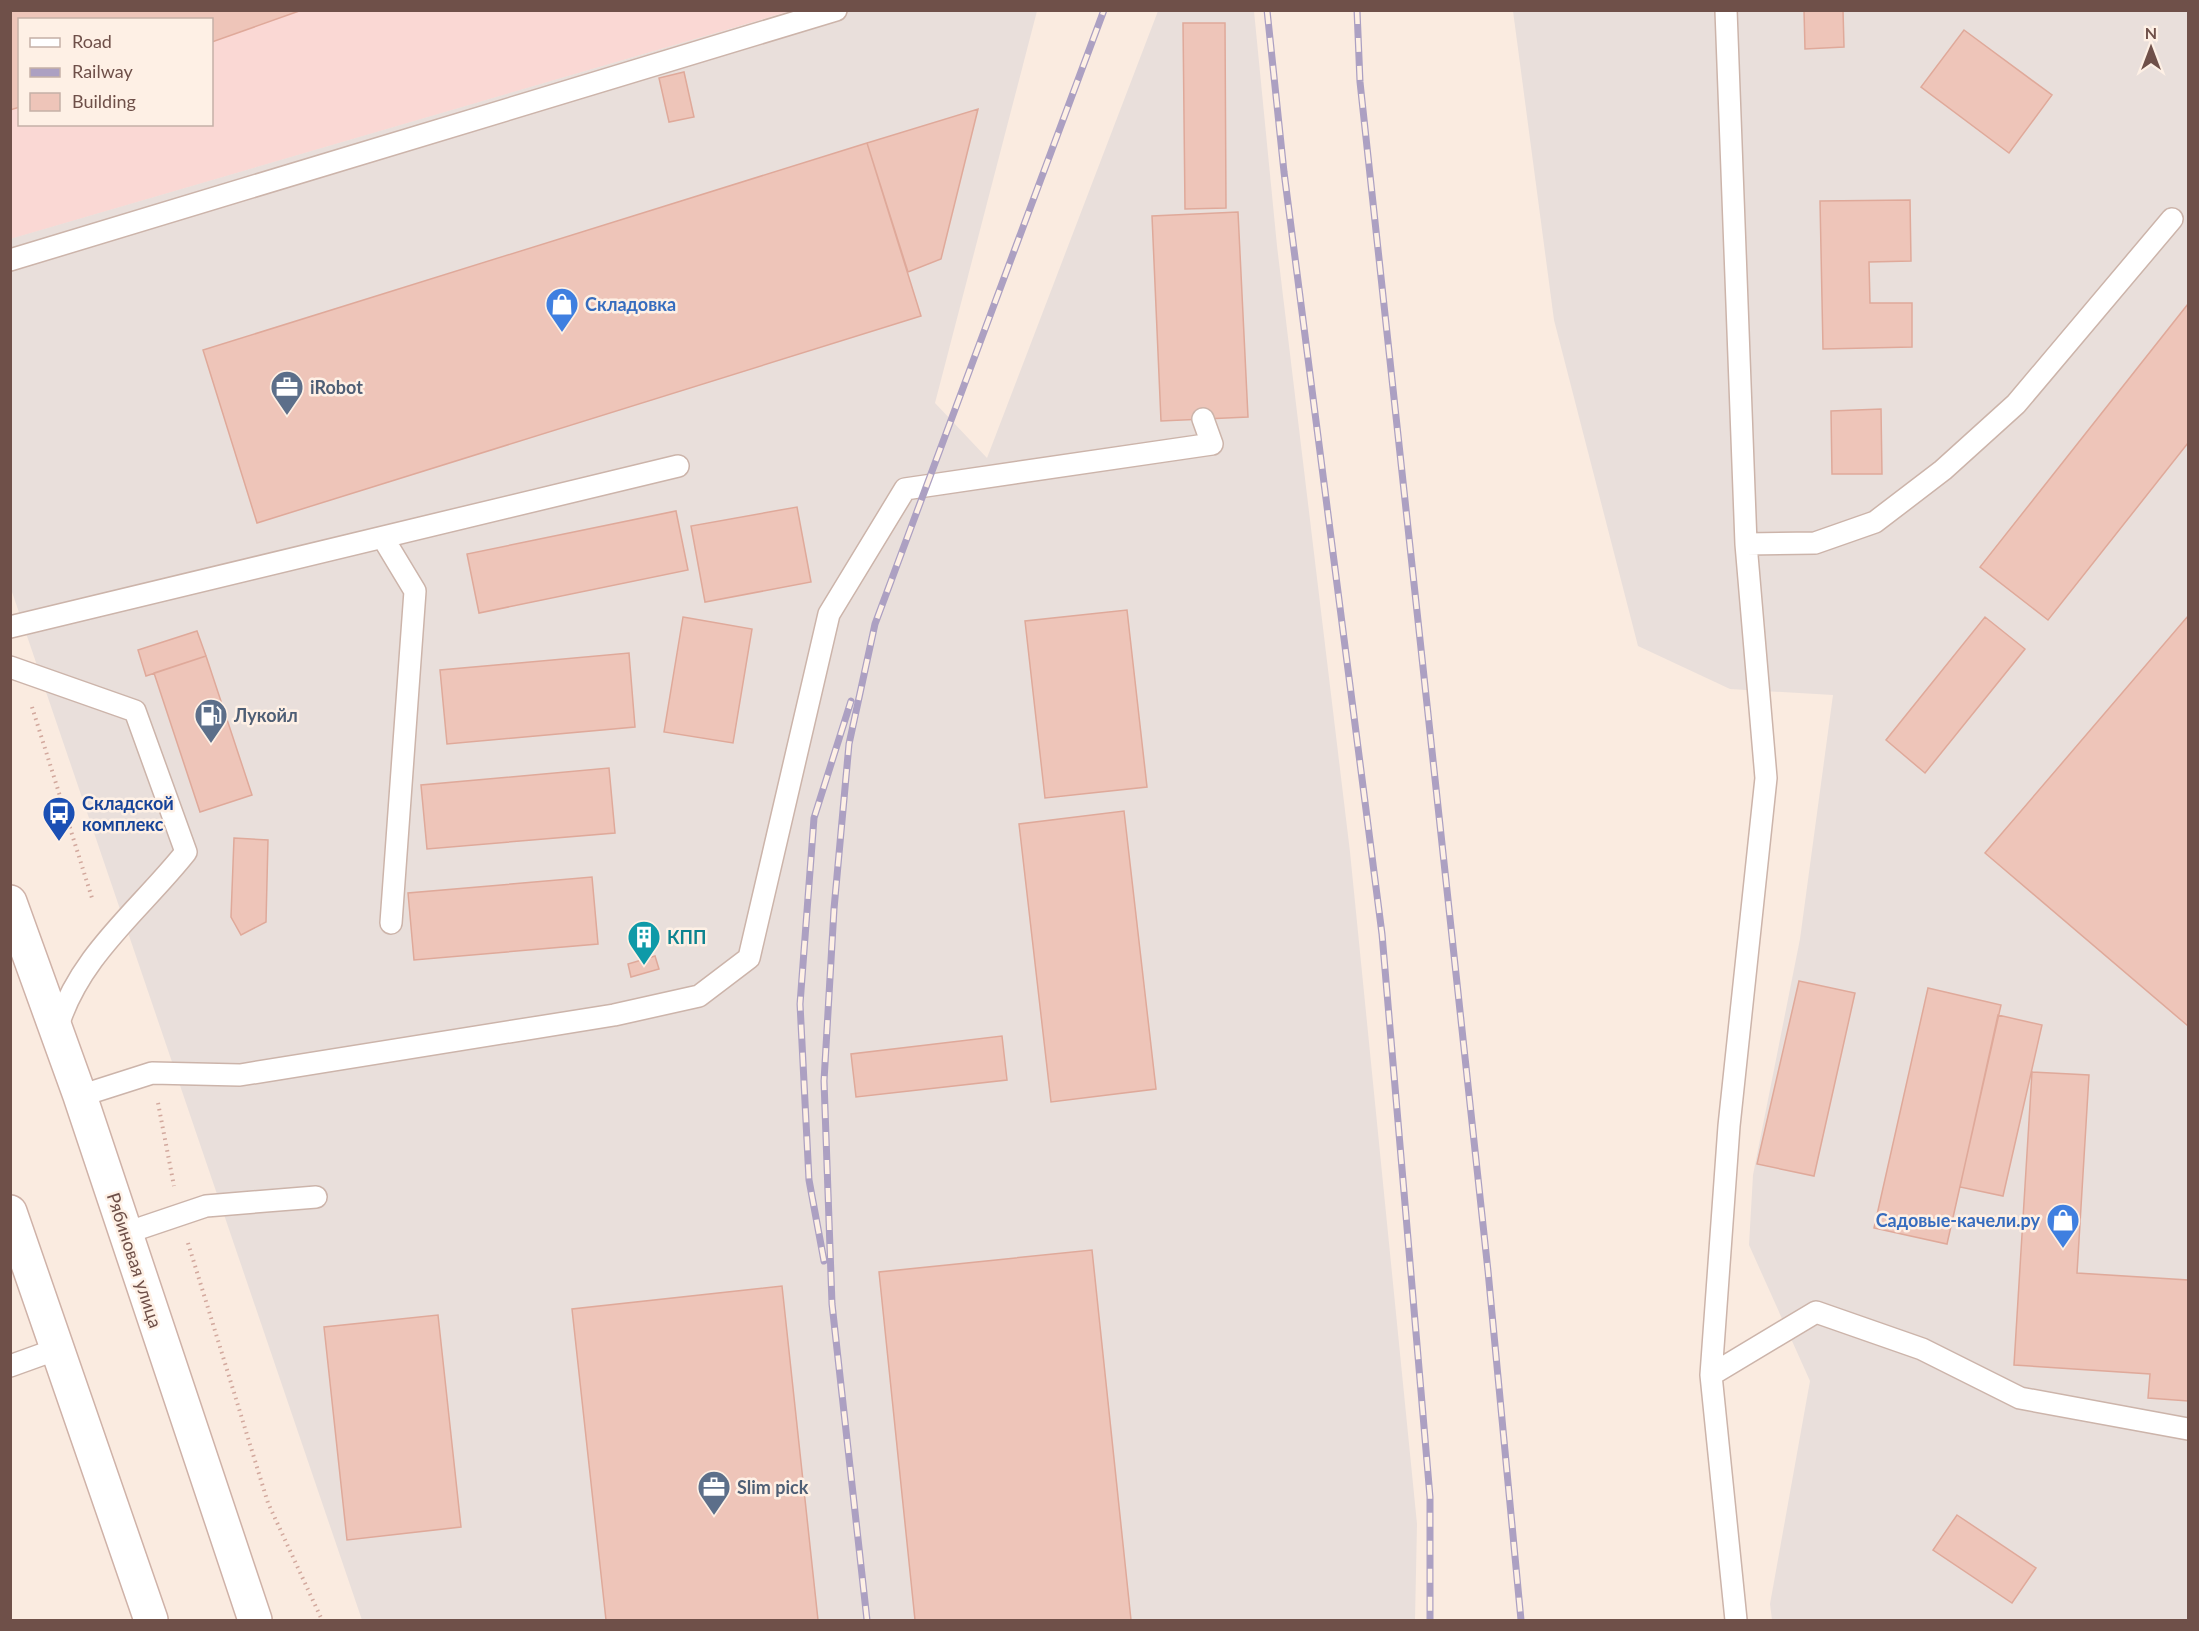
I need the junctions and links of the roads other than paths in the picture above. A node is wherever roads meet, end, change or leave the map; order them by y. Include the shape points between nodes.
1 (837, 10) edge
2 (1726, 10) edge
3 (2172, 219) dead end
4 (10, 260) edge
5 (1203, 419) dead end
6 (678, 466) dead end
7 (383, 538) junction
8 (1746, 544) junction
9 (10, 627) edge
10 (16, 670) edge
11 (10, 902) edge
12 (391, 923) dead end
13 (57, 1029) junction
14 (80, 1096) junction
15 (316, 1197) dead end
16 (10, 1212) edge
17 (126, 1233) junction
18 (60, 1348) junction
19 (10, 1366) edge
20 (1711, 1375) junction
21 (2188, 1429) edge
22 (151, 1620) edge
23 (255, 1620) edge
24 (1736, 1620) edge

1 - 4 lane
2 - 8 lane
3 - 8 lane via 2016,404 1935,477 1875,522 1815,543
5 - 14 lane via 1212,444 905,489 829,614 749,958 699,996 614,1015 240,1075 152,1073
6 - 7 lane
7 - 9 lane
7 - 12 lane via 415,591
8 - 20 lane via 1766,778 1729,1126
10 - 13 lane via 135,711 186,852 162,883 109,937 65,1002
11 - 13 main road, Рябиновая улица
13 - 14 main road, Рябиновая улица
14 - 17 main road, Рябиновая улица
15 - 17 lane via 206,1206
16 - 18 main road
17 - 23 main road, Рябиновая улица
18 - 19 lane
18 - 22 main road
20 - 21 lane via 1816,1312 1922,1349 2019,1398
20 - 24 lane

